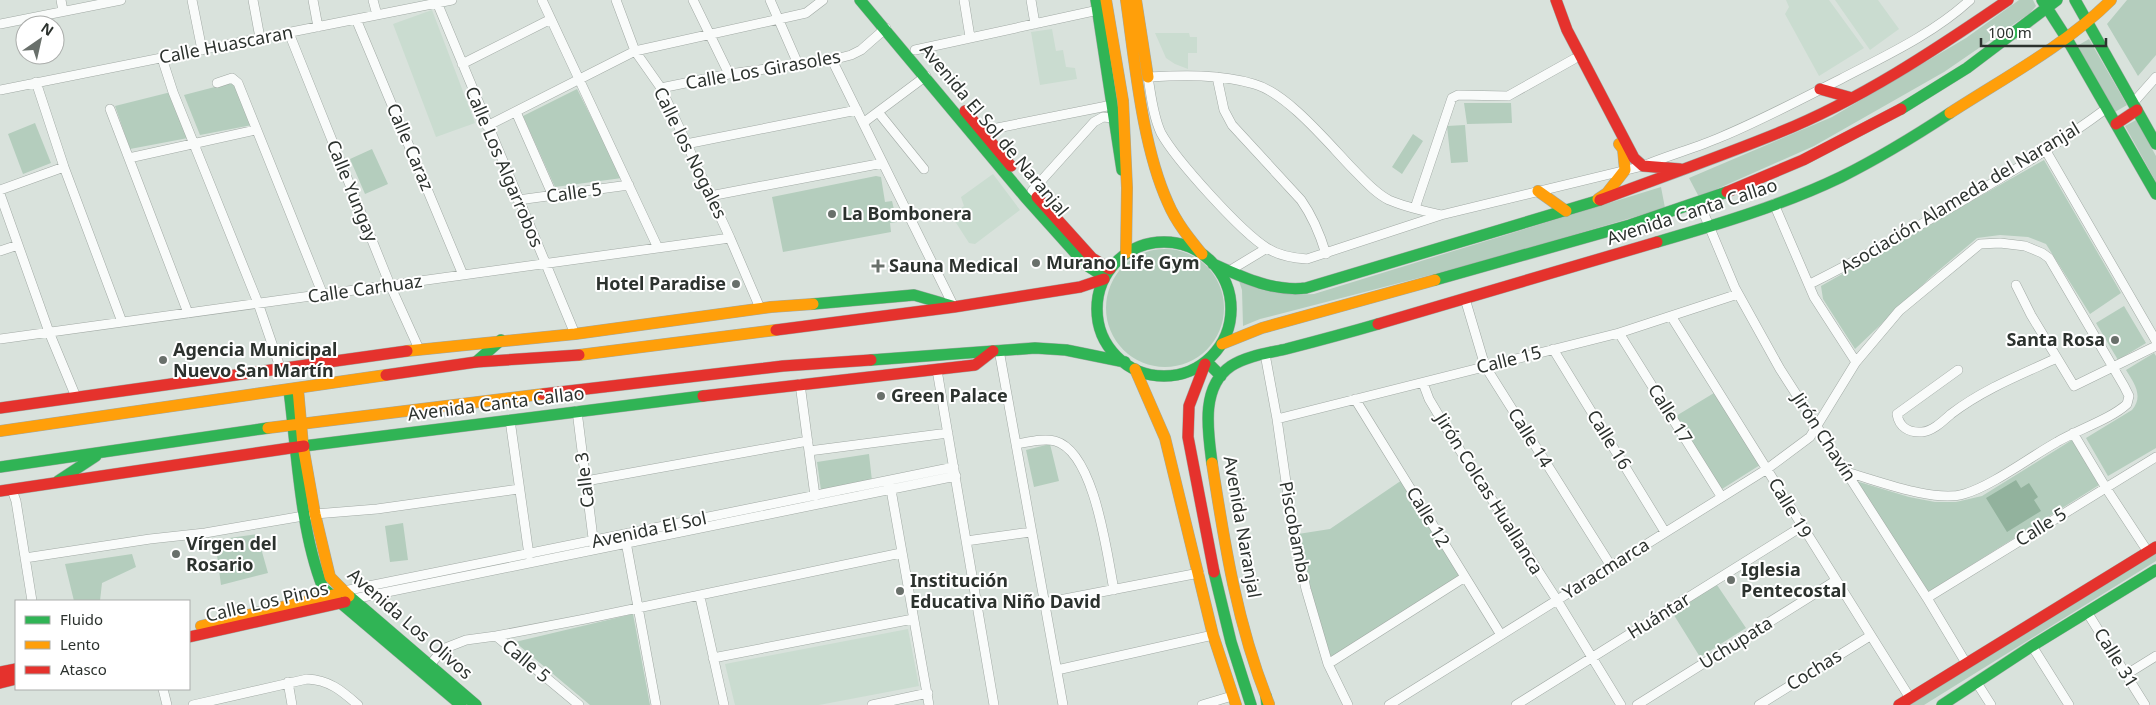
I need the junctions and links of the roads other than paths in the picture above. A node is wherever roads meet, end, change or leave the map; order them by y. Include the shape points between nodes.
1 (61, 0) edge
2 (121, 0) edge
3 (192, 0) edge
4 (252, 0) edge
5 (313, 0) edge
6 (374, 0) edge
7 (452, 0) edge
8 (542, 0) edge
9 (616, 0) edge
10 (693, 0) edge
11 (770, 0) edge
12 (823, 0) edge
13 (860, 0) edge
14 (871, 0) edge
15 (956, 0) edge
16 (964, 0) edge
17 (1031, 0) edge
18 (1126, 0) edge
19 (1136, 0) edge
20 (1549, 0) edge
21 (1556, 0) edge
22 (1970, 0) edge
23 (2008, 0) edge
24 (2057, 0) edge
25 (2075, 0) edge
26 (2111, 0) edge
27 (436, 2) edge
28 (2045, 4) edge
29 (1102, 5) edge
30 (63, 11) junction
31 (966, 11) junction
32 (377, 15) junction
33 (356, 19) junction
34 (552, 19) junction
35 (778, 20) junction
36 (2088, 23) junction
37 (0, 24) edge
38 (1036, 24) junction
39 (318, 27) junction
40 (886, 28) junction
41 (289, 33) junction
42 (708, 35) junction
43 (970, 37) junction
44 (260, 38) junction
45 (2068, 39) junction
46 (202, 50) junction
47 (915, 50) junction
48 (635, 51) junction
49 (162, 58) junction
50 (1574, 59) junction
51 (832, 60) junction
52 (462, 64) junction
53 (798, 64) junction
54 (729, 74) junction
55 (926, 76) junction
56 (1148, 77) junction
57 (1217, 77) junction
58 (2156, 77) edge
59 (580, 79) junction
60 (36, 82) junction
61 (217, 83) dead end
62 (661, 88) junction
63 (1820, 89) junction
64 (0, 90) edge
65 (1852, 98) junction
66 (1112, 105) junction
67 (2135, 107) junction
68 (2107, 108) junction
69 (110, 109) dead end
70 (857, 110) junction
71 (516, 112) junction
72 (878, 112) junction
73 (1113, 118) junction
74 (864, 123) junction
75 (2116, 124) junction
76 (487, 126) junction
77 (256, 130) junction
78 (982, 131) junction
79 (194, 143) junction
80 (686, 144) junction
81 (2156, 144) edge
82 (2046, 151) junction
83 (129, 158) junction
84 (1704, 162) junction
85 (883, 163) junction
86 (1643, 166) junction
87 (64, 167) junction
88 (924, 169) dead end
89 (1625, 170) junction
90 (629, 185) junction
91 (1127, 188) junction
92 (0, 190) edge
93 (1032, 191) junction
94 (1538, 191) junction
95 (0, 194) edge
96 (2156, 194) edge
97 (553, 196) junction
98 (710, 196) junction
99 (518, 200) junction
100 (1699, 202) junction
101 (1592, 203) junction
102 (1774, 204) junction
103 (1415, 208) junction
104 (1566, 212) junction
105 (1441, 215) junction
106 (1709, 227) junction
107 (730, 238) junction
108 (18, 245) junction
109 (658, 248) junction
110 (1267, 248) junction
111 (0, 251) edge
112 (1126, 253) junction
113 (1202, 254) junction
114 (1326, 254) junction
115 (545, 264) junction
116 (1213, 264) junction
117 (1229, 271) junction
118 (463, 275) junction
119 (1106, 275) junction
120 (1810, 284) junction
121 (390, 285) junction
122 (2016, 285) dead end
123 (1738, 294) junction
124 (323, 295) junction
125 (1466, 302) junction
126 (258, 304) junction
127 (954, 307) junction
128 (760, 308) junction
129 (188, 313) junction
130 (1671, 316) junction
131 (122, 322) junction
132 (49, 332) junction
133 (1619, 332) junction
134 (575, 334) junction
135 (0, 339) edge
136 (501, 340) junction
137 (2156, 341) edge
138 (1222, 344) junction
139 (2156, 346) edge
140 (418, 349) junction
141 (1553, 349) junction
142 (996, 350) junction
143 (1265, 354) junction
144 (2057, 358) junction
145 (476, 362) junction
146 (1240, 362) joint
147 (1856, 362) junction
148 (1206, 363) junction
149 (1130, 366) junction
150 (1485, 366) junction
151 (280, 367) junction
152 (2114, 368) junction
153 (937, 370) junction
154 (1958, 370) dead end
155 (1221, 376) junction
156 (1423, 383) junction
157 (800, 384) junction
158 (294, 389) junction
159 (76, 397) junction
160 (1355, 399) junction
161 (0, 408) edge
162 (577, 411) junction
163 (1277, 418) junction
164 (510, 420) junction
165 (298, 424) junction
166 (1817, 428) junction
167 (0, 431) edge
168 (948, 432) junction
169 (2073, 433) junction
170 (1017, 444) junction
171 (809, 446) junction
172 (300, 447) junction
173 (100, 454) junction
174 (2156, 457) edge
175 (0, 467) edge
176 (1767, 469) junction
177 (955, 472) junction
178 (1846, 472) junction
179 (586, 480) junction
180 (58, 481) junction
181 (890, 485) junction
182 (2106, 488) junction
183 (519, 489) junction
184 (12, 490) junction
185 (0, 491) edge
186 (815, 496) junction
187 (1722, 496) junction
188 (310, 515) junction
189 (1801, 527) junction
190 (1030, 532) junction
191 (1665, 532) junction
192 (966, 541) junction
193 (626, 542) junction
194 (594, 545) junction
195 (2152, 549) edge
196 (901, 553) junction
197 (529, 555) junction
198 (25, 558) junction
199 (1611, 566) junction
200 (2156, 570) edge
201 (1199, 573) junction
202 (1465, 577) junction
203 (1835, 581) junction
204 (1114, 590) junction
205 (344, 591) junction
206 (700, 596) junction
207 (1927, 598) junction
208 (335, 599) junction
209 (353, 599) junction
210 (32, 600) edge
211 (1557, 600) junction
212 (1044, 603) junction
213 (638, 607) junction
214 (2087, 612) junction
215 (913, 619) junction
216 (190, 629) edge
217 (1213, 635) junction
218 (1501, 635) junction
219 (496, 636) junction
220 (1870, 636) junction
221 (190, 637) edge
222 (2032, 646) junction
223 (2156, 656) edge
224 (713, 658) junction
225 (1591, 658) junction
226 (1966, 663) junction
227 (1328, 664) junction
228 (430, 665) junction
229 (15, 669) edge
230 (1057, 670) junction
231 (0, 672) edge
232 (2127, 674) junction
233 (15, 679) edge
234 (0, 682) edge
235 (288, 682) junction
236 (1977, 683) junction
237 (163, 690) edge
238 (928, 693) junction
239 (1910, 698) junction
240 (1234, 700) edge
241 (1268, 702) edge
242 (167, 705) edge
243 (193, 705) edge
244 (292, 705) edge
245 (358, 705) edge
246 (461, 705) edge
247 (476, 705) edge
248 (579, 705) edge
249 (656, 705) edge
250 (724, 705) edge
251 (872, 705) edge
252 (930, 705) edge
253 (994, 705) edge
254 (1063, 705) edge
255 (1202, 705) edge
256 (1251, 705) edge
257 (1348, 705) edge
258 (1389, 705) edge
259 (1516, 705) edge
260 (1621, 705) edge
261 (1637, 705) edge
262 (1758, 705) edge
263 (1899, 705) edge
264 (1942, 705) edge
265 (1991, 705) edge
266 (2069, 705) edge
267 (2145, 705) edge

1 - 30 street
2 - 30 street
3 - 46 street
4 - 44 street
5 - 39 street
6 - 32 street
7 - 27 street, Calle Huascaran
8 - 34 street
9 - 48 street, Calle los Nogales
10 - 42 street
11 - 35 street
12 - 35 street via 806,13
13 - 40 main road, Avenida El Sol de Naranjal
14 - 47 main road, Avenida El Sol de Naranjal
15 - 31 street
16 - 31 street
17 - 38 street
18 - 113 main road via 1136,74 1158,184 1186,238
19 - 56 main road
20 - 50 main road via 1560,34
21 - 86 main road via 1567,30 1634,158
22 - 63 street via 1927,32
23 - 65 main road via 1939,48
24 - 28 main road, Avenida Canta Callao
25 - 36 main road
26 - 36 main road, Avenida Canta Callao
27 - 32 street, Calle Huascaran
27 - 52 street, Calle Los Algarrobos
28 - 45 main road
28 - 100 main road, Avenida Canta Callao via 1993,50 1892,115 1802,161
29 - 38 street
29 - 66 main road
29 - 91 main road via 1123,102
30 - 37 street
31 - 43 street
32 - 33 street, Calle Huascaran
33 - 39 street, Calle Huascaran
33 - 118 street, Calle Caraz
34 - 52 street
34 - 59 street
35 - 42 street
35 - 53 street
36 - 45 main road, Avenida Canta Callao
36 - 67 main road
38 - 43 street
39 - 41 street, Calle Huascaran
40 - 51 street, Calle Los Girasoles via 861,50
40 - 55 main road, Avenida El Sol de Naranjal
41 - 44 street, Calle Huascaran
41 - 121 street, Calle Yungay
42 - 48 street
42 - 54 street
43 - 47 street
44 - 46 street, Calle Huascaran
45 - 68 main road
45 - 102 main road, Avenida Canta Callao via 1904,142 1840,177
46 - 49 street, Calle Huascaran
47 - 78 main road, Avenida El Sol de Naranjal
48 - 59 street
48 - 62 street, Calle los Nogales
49 - 60 street, Calle Huascaran
49 - 79 street
50 - 89 main road via 1623,149
50 - 103 street via 1508,96 1458,95 1452,98
51 - 53 street, Calle Los Girasoles
51 - 70 street
52 - 76 street, Calle Los Algarrobos
53 - 54 street, Calle Los Girasoles
54 - 62 street, Calle Los Girasoles
55 - 72 street
55 - 119 main road, Avenida El Sol de Naranjal via 1086,265
56 - 57 street
56 - 110 street via 1153,108 1166,141 1223,207
57 - 103 street via 1256,84 1277,95 1366,183 1388,200
57 - 114 street via 1224,110 1232,125 1306,207
58 - 67 street
59 - 71 street
59 - 90 street
60 - 64 street, Calle Huascaran
60 - 87 street
61 - 77 street via 236,79
62 - 80 street, Calle los Nogales
63 - 65 main road
63 - 86 street via 1720,138
65 - 84 main road via 1779,133
66 - 73 main road
66 - 78 street
67 - 75 main road
67 - 81 main road
68 - 75 main road
68 - 82 street, Asociación Alameda del Naranjal
69 - 83 street
70 - 74 street
70 - 80 street
71 - 76 street
71 - 97 street
72 - 74 street
72 - 88 street
73 - 91 main road
73 - 93 street via 1103,117 1094,122
74 - 85 street
75 - 96 main road
76 - 99 street, Calle Los Algarrobos
77 - 79 street
77 - 124 street
78 - 93 main road, Avenida El Sol de Naranjal
79 - 83 street
79 - 126 street
80 - 98 street, Calle los Nogales
82 - 120 street, Asociación Alameda del Naranjal via 1866,257
82 - 137 street
83 - 129 street
84 - 86 main road via 1675,170
84 - 101 main road
85 - 98 street
85 - 127 street
86 - 89 street
87 - 92 street
87 - 131 street
89 - 94 street
89 - 101 main road via 1607,193
90 - 97 street, Calle 5
90 - 109 street
91 - 112 main road
93 - 119 main road, Avenida El Sol de Naranjal
94 - 104 main road
94 - 105 street
95 - 108 street
97 - 99 street, Calle 5
98 - 107 street, Calle los Nogales
99 - 115 street, Calle Los Algarrobos
100 - 106 street, Jirón Chavín
100 - 138 main road, Avenida Canta Callao via 1631,226 1262,328
101 - 104 main road
102 - 106 main road, Avenida Canta Callao
102 - 120 street
103 - 105 street
104 - 117 main road via 1302,288 1278,287
105 - 114 street
106 - 123 street, Jirón Chavín
106 - 125 main road, Avenida Canta Callao
107 - 109 street, Calle Carhuaz
107 - 128 street, Calle los Nogales
108 - 111 street
108 - 132 street
109 - 115 street, Calle Carhuaz
110 - 114 street via 1288,257 1307,259
110 - 117 street
112 - 113 main road via 1144,245 1164,242 1184,245
112 - 119 main road
113 - 116 main road
115 - 118 street, Calle Carhuaz
115 - 134 street, Calle Los Algarrobos
116 - 117 main road
116 - 138 main road via 1229,294 1228,328
118 - 121 street, Calle Carhuaz
119 - 127 main road via 1080,287
119 - 149 main road via 1098,297 1097,315 1111,350
120 - 147 street via 1814,297
121 - 124 street, Calle Carhuaz
121 - 140 street, Calle Yungay
122 - 144 street
123 - 130 street, Calle 15
123 - 166 street, Jirón Chavín
124 - 126 street, Calle Carhuaz
125 - 143 main road, Avenida Canta Callao
125 - 150 street, Calle 14
126 - 129 street, Calle Carhuaz
126 - 151 street
127 - 128 main road via 914,295
127 - 145 main road via 571,355
128 - 134 main road
129 - 131 street, Calle Carhuaz
130 - 133 street, Calle 15
130 - 176 street, Calle 19
131 - 132 street, Calle Carhuaz
132 - 135 street, Calle Carhuaz
132 - 159 street
133 - 141 street, Calle 15
133 - 187 street, Calle 17
134 - 136 main road
136 - 140 main road
136 - 145 main road
138 - 148 main road
139 - 152 street
140 - 151 main road
141 - 150 street, Calle 15
141 - 191 street, Calle 16
142 - 149 main road, Avenida Canta Callao via 1058,349
142 - 153 main road, Avenida Canta Callao via 975,364
142 - 165 main road, Avenida Canta Callao via 783,366
142 - 170 street
143 - 146 main road, Avenida Canta Callao
143 - 163 street, Piscobamba
144 - 152 street via 2074,386
144 - 154 street via 2002,382 1967,402 1932,429 1914,432 1898,422 1897,414
145 - 158 main road
146 - 155 main road, Avenida Naranjal
147 - 152 street, Yaracmarca via 1899,311 1928,286 1980,244 2000,244 2025,246 2049,258
147 - 166 street, Yaracmarca
148 - 149 main road via 1185,372 1163,375
148 - 155 main road
148 - 256 main road, Avenida Naranjal via 1189,404 1186,421 1188,442 1217,586 1236,662
149 - 201 main road via 1165,438
150 - 156 street, Calle 15
150 - 199 street, Calle 14
151 - 159 main road
152 - 169 street, Yaracmarca via 2129,396 2127,404
153 - 157 main road, Avenida Canta Callao
153 - 168 street
155 - 241 main road, Avenida Naranjal via 1210,401 1208,426 1220,521 1230,580
156 - 160 street, Calle 15
156 - 211 street, Jirón Colcas Huallanca via 1454,441
157 - 162 main road, Avenida Canta Callao
157 - 171 street
158 - 165 main road, Avenida Los Olivos
158 - 167 main road
159 - 161 main road
160 - 163 street, Calle 15
160 - 202 street, Calle 12
162 - 164 main road, Avenida Canta Callao
162 - 179 street, Calle 3
163 - 227 street, Piscobamba via 1293,531
164 - 172 main road, Avenida Canta Callao
164 - 183 street
165 - 172 main road, Avenida Los Olivos
165 - 173 main road, Avenida Canta Callao
166 - 176 street, Yaracmarca via 1810,437
166 - 178 street, Jirón Chavín
168 - 171 street
168 - 177 street
169 - 178 street, Yaracmarca via 1982,487 1964,494 1930,494
169 - 182 street
170 - 190 street
170 - 204 street via 1042,440 1064,445 1084,471 1092,488
171 - 179 street
171 - 186 street
172 - 180 main road, Avenida Canta Callao
172 - 188 main road, Avenida Los Olivos
173 - 175 main road, Avenida Canta Callao
173 - 180 main road
174 - 182 street, Calle 5
176 - 187 street, Yaracmarca
176 - 189 street, Calle 19
177 - 181 street, Avenida El Sol
177 - 192 street
178 - 207 street, Jirón Chavín
179 - 194 street, Calle 3
180 - 184 main road, Avenida Canta Callao
181 - 186 street, Avenida El Sol
181 - 193 street, Avenida El Sol
181 - 196 street
182 - 195 street
182 - 207 street, Calle 5
183 - 188 street
183 - 197 street
184 - 185 main road, Avenida Canta Callao
184 - 198 street
186 - 194 street, Avenida El Sol
187 - 191 street, Yaracmarca
188 - 198 street
188 - 205 main road, Avenida Los Olivos via 326,569
188 - 208 main road, Avenida Los Olivos via 317,573 324,588
189 - 203 street, Calle 19
189 - 225 street, Huántar
190 - 192 street
190 - 212 street
191 - 199 street, Yaracmarca
192 - 253 street
193 - 194 street, Avenida El Sol
193 - 213 street
194 - 197 street, Avenida El Sol
194 - 209 street, Avenida El Sol
195 - 226 main road
196 - 206 street
196 - 215 street
197 - 205 street, Avenida El Sol
198 - 210 street
199 - 211 street, Yaracmarca
200 - 214 main road
201 - 204 street
201 - 217 main road
202 - 218 street, Calle 12
202 - 227 street
203 - 220 street, Calle 19
203 - 261 street, Uchupata
204 - 212 street
205 - 208 main road, Calle Los Pinos
205 - 209 main road, Avenida Los Olivos
206 - 213 street
206 - 224 street
207 - 226 street, Jirón Chavín
208 - 209 main road, Calle Los Pinos
208 - 216 main road, Calle Los Pinos
208 - 221 main road, Calle Los Pinos
208 - 246 main road, Avenida Los Olivos
209 - 228 main road, Avenida Los Olivos
211 - 218 street, Yaracmarca
211 - 225 street, Jirón Colcas Huallanca
212 - 230 street
213 - 219 street
213 - 249 street
214 - 222 main road
214 - 232 street, Calle 31
215 - 224 street
215 - 238 street
217 - 230 street
217 - 240 main road
218 - 258 street, Yaracmarca
219 - 228 street via 455,643 443,649
219 - 248 street, Calle 5
220 - 239 street, Calle 19
220 - 262 street, Cochas
222 - 236 main road
222 - 266 street
223 - 232 street
224 - 250 street
225 - 259 street, Huántar
225 - 260 street, Jirón Colcas Huallanca
226 - 239 main road
227 - 257 street, Piscobamba
228 - 247 main road, Avenida Los Olivos
229 - 231 main road
230 - 254 street
232 - 267 street, Calle 31
233 - 234 main road
235 - 243 street
235 - 244 street
235 - 245 street via 307,679 326,682
236 - 264 main road
236 - 265 street
237 - 242 street
238 - 251 street
238 - 252 street
239 - 263 main road
240 - 255 street

